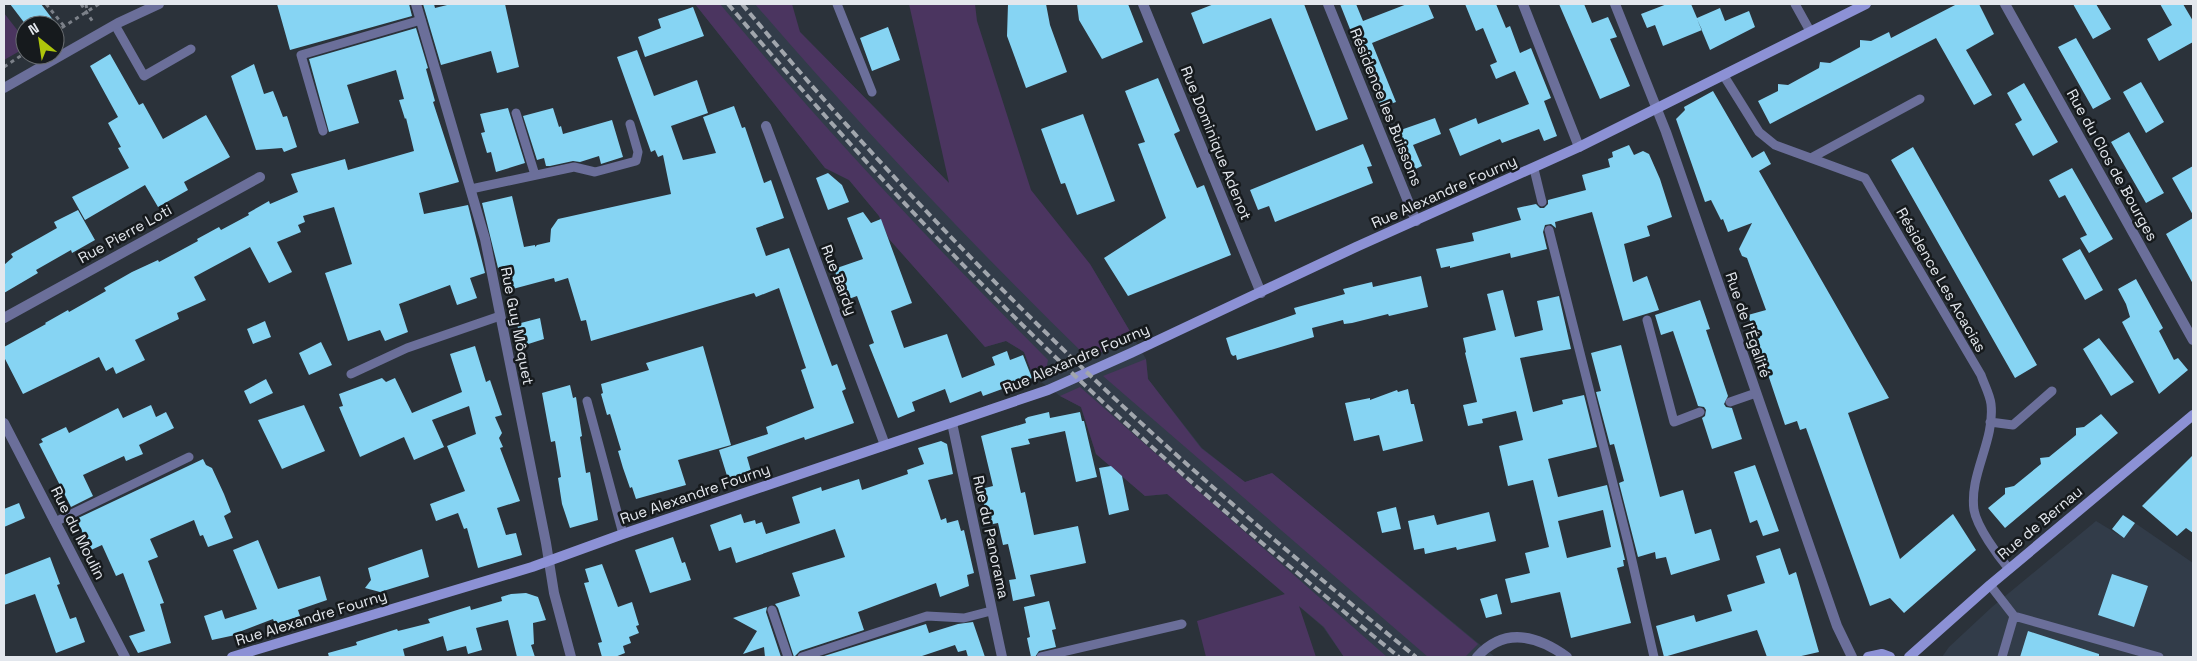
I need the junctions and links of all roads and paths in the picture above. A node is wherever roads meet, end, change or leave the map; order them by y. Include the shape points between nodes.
1 (46, 4) edge
2 (81, 4) edge
3 (86, 4) edge
4 (99, 4) edge
5 (159, 4) edge
6 (416, 4) edge
7 (837, 4) edge
8 (1143, 4) edge
9 (1328, 4) edge
10 (1523, 4) edge
11 (1615, 4) edge
12 (1795, 4) edge
13 (1866, 4) edge
14 (2005, 4) edge
15 (87, 12) junction
16 (55, 15) edge
17 (421, 20) junction
18 (93, 22) dead end
19 (65, 25) edge
20 (115, 25) junction
21 (1810, 31) junction
22 (191, 49) dead end
23 (15, 60) edge
24 (4, 68) edge
25 (1724, 76) junction
26 (4, 88) edge
27 (872, 92) dead end
28 (1920, 99) dead end
29 (1658, 108) junction
30 (516, 113) dead end
31 (630, 124) dead end
32 (766, 126) dead end
33 (323, 131) dead end
34 (1579, 148) junction
35 (1811, 158) junction
36 (1534, 169) junction
37 (535, 175) junction
38 (260, 177) dead end
39 (471, 189) junction
40 (1542, 202) dead end
41 (1416, 221) junction
42 (1549, 230) dead end
43 (1261, 293) junction
44 (500, 316) junction
45 (4, 318) edge
46 (1647, 320) dead end
47 (2193, 340) edge
48 (351, 374) dead end
49 (2052, 391) dead end
50 (1756, 393) junction
51 (587, 401) dead end
52 (1730, 402) dead end
53 (1700, 412) dead end
54 (2193, 415) edge
55 (1990, 422) junction
56 (4, 423) edge
57 (952, 423) junction
58 (885, 445) junction
59 (189, 457) dead end
60 (55, 522) junction
61 (623, 534) junction
62 (548, 562) junction
63 (2009, 569) junction
64 (1990, 585) junction
65 (772, 610) dead end
66 (991, 611) junction
67 (2014, 616) junction
68 (1182, 624) dead end
69 (1478, 656) edge
70 (125, 657) edge
71 (232, 657) edge
72 (569, 657) edge
73 (788, 657) edge
74 (802, 657) edge
75 (1002, 657) edge
76 (1041, 657) edge
77 (1567, 657) edge
78 (1654, 657) edge
79 (1852, 657) edge
80 (1868, 657) edge
81 (1890, 657) edge
82 (1910, 657) edge
83 (2002, 657) edge
84 (2159, 657) edge

1 - 16 path
2 - 15 path
3 - 15 path
4 - 15 path
5 - 20 street
6 - 17 street, Rue Guy Môquet
7 - 27 lane
8 - 43 street, Rue Dominique Adenot
9 - 41 street, Résidence les Buissons
10 - 34 street
11 - 29 street, Rue de l'Égalité
12 - 21 lane
13 - 21 street, Rue Alexandre Fourny
14 - 47 street, Rue du Clos de Bourges
15 - 18 path
15 - 19 path
17 - 33 lane via 302,55
17 - 39 street, Rue Guy Môquet
20 - 22 lane via 144,76
20 - 26 street
21 - 25 street, Rue Alexandre Fourny
23 - 24 path
25 - 29 street, Rue Alexandre Fourny
25 - 35 lane, Résidence Les Acacias via 1759,132 1776,145
28 - 35 lane
29 - 34 street, Rue Alexandre Fourny
29 - 50 street, Rue de l'Égalité
30 - 37 lane
31 - 37 lane via 638,152 636,161 595,172 574,167
32 - 58 street, Rue Bardy
34 - 36 street, Rue Alexandre Fourny
35 - 55 lane, Résidence Les Acacias via 1865,178 1981,375 1991,404
36 - 40 lane
36 - 41 street, Rue Alexandre Fourny
37 - 39 lane
38 - 45 street, Rue Pierre Loti
39 - 44 street, Rue Guy Môquet via 485,239
41 - 43 street, Rue Alexandre Fourny
42 - 78 lane
43 - 57 street, Rue Alexandre Fourny via 1048,390
44 - 48 lane via 407,348
44 - 62 street, Rue Guy Môquet
46 - 53 lane via 1674,422
49 - 55 lane via 2013,425
50 - 52 lane
50 - 79 street, Rue de l'Égalité via 1837,626
51 - 61 lane
54 - 63 street, Rue de Bernau
55 - 63 lane, Résidence Les Acacias via 1976,480 1974,511 1992,550
56 - 60 street, Rue du Moulin
57 - 58 street, Rue Alexandre Fourny
57 - 66 street, Rue du Panorama
58 - 61 street, Rue Alexandre Fourny
59 - 60 lane
60 - 70 street, Rue du Moulin
61 - 62 street, Rue Alexandre Fourny
62 - 71 street, Rue Alexandre Fourny
62 - 72 street, Rue Guy Môquet
63 - 64 street, Rue de Bernau
64 - 67 lane
64 - 82 street, Rue de Bernau
65 - 73 lane
66 - 74 lane via 964,618 927,616
66 - 75 street, Rue du Panorama
67 - 83 lane
67 - 84 lane
68 - 76 lane
69 - 77 street via 1506,638 1523,636 1552,646
80 - 81 street via 1882,654

